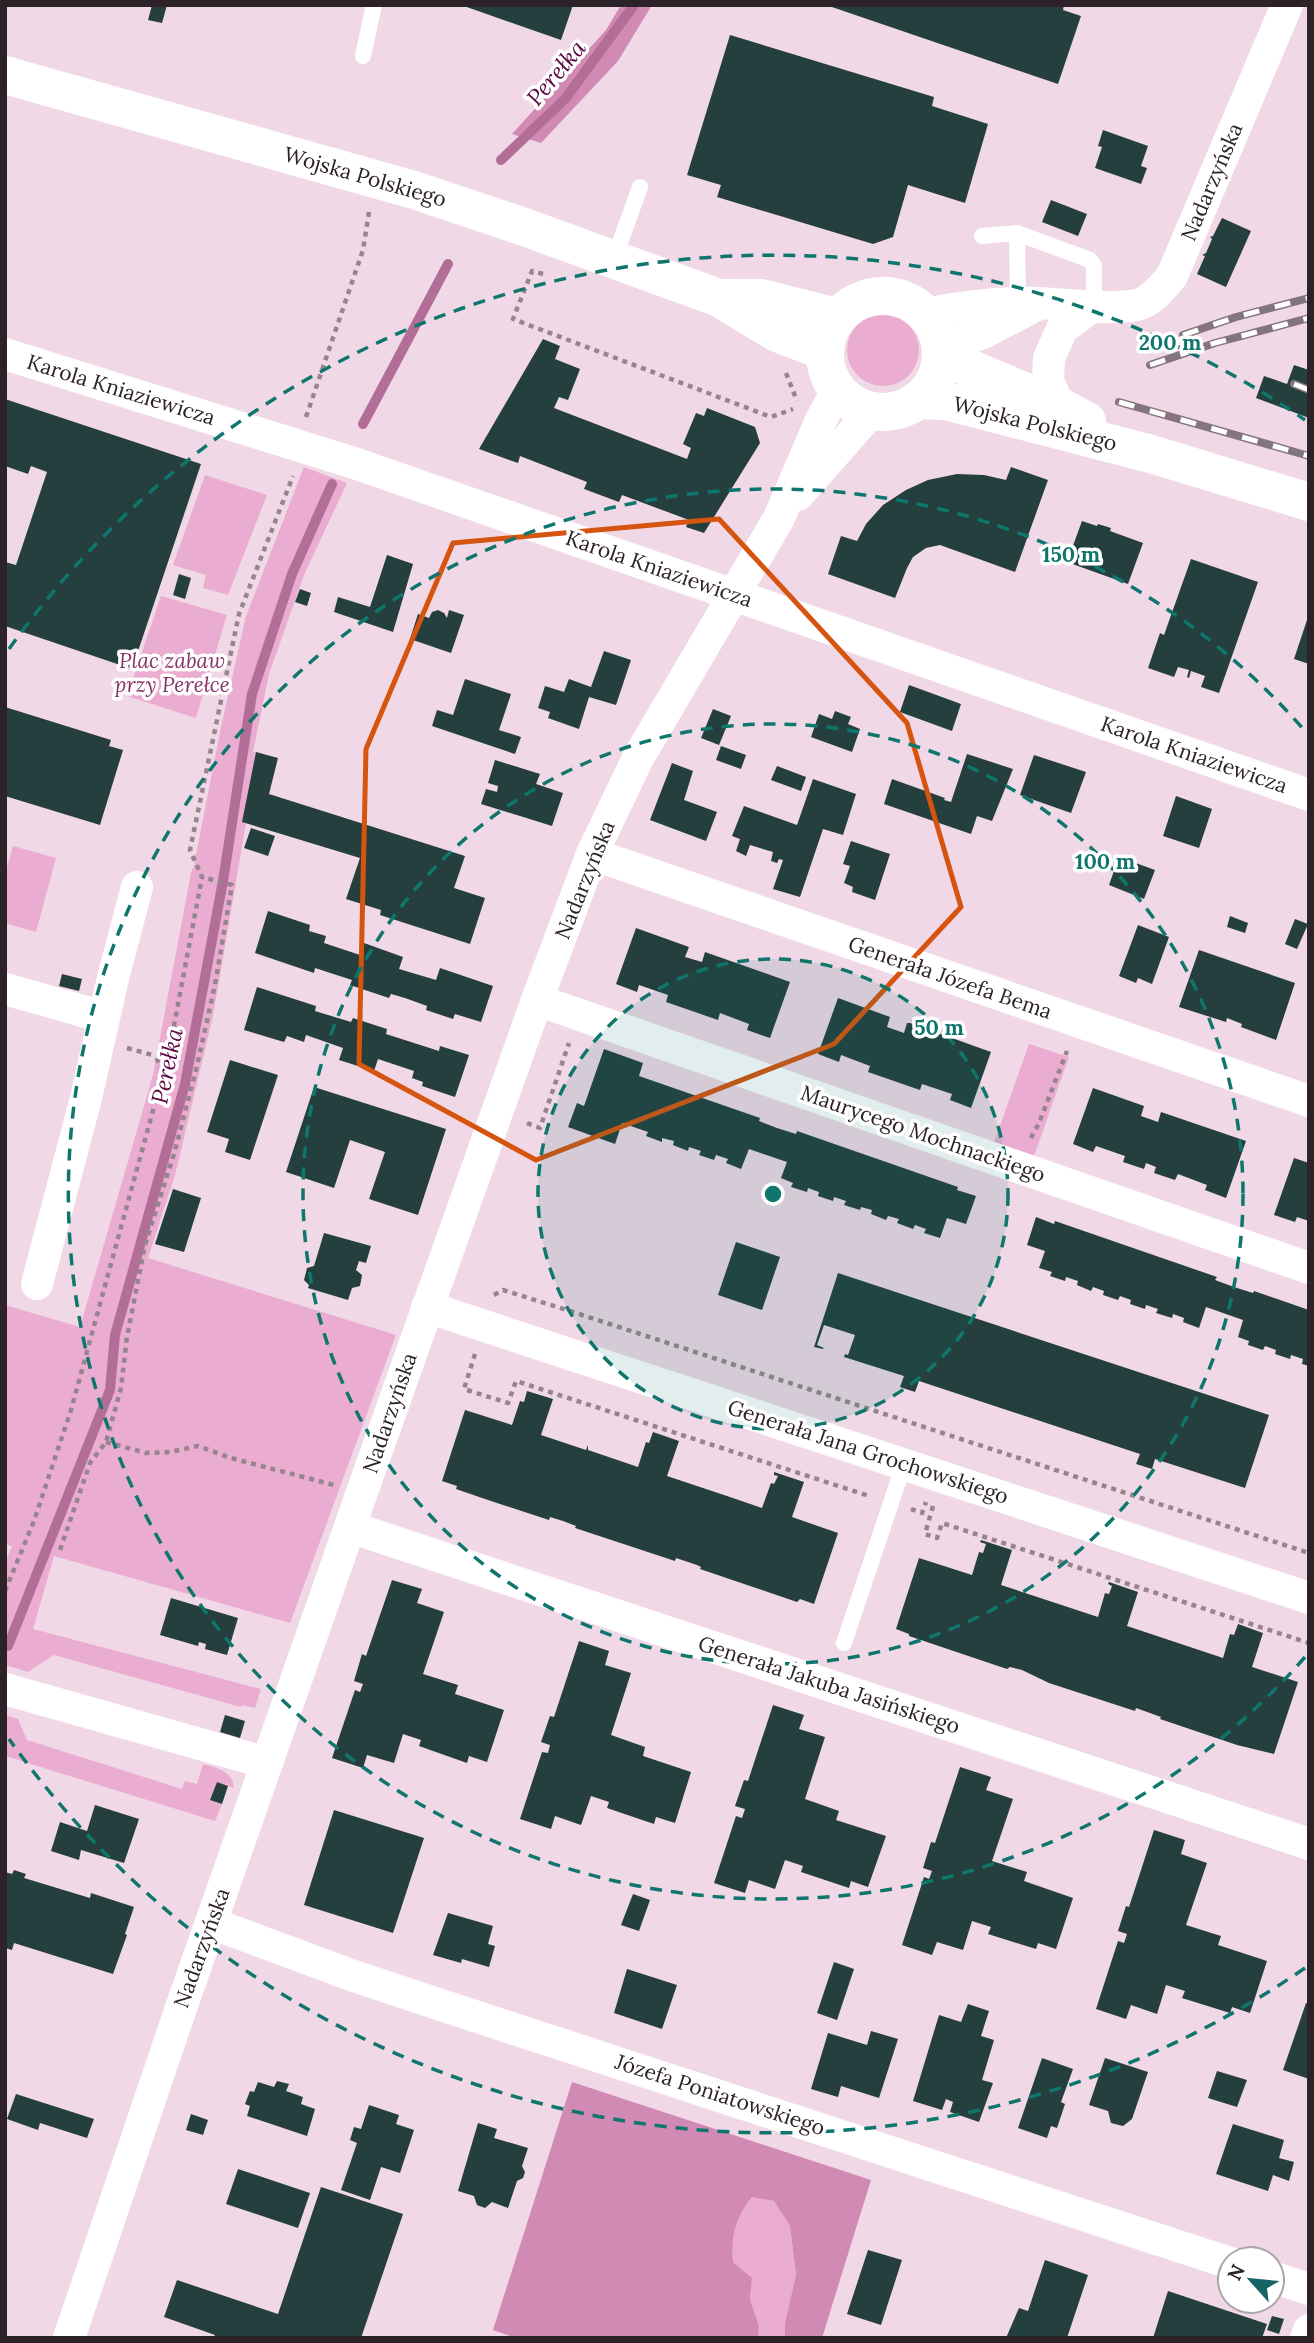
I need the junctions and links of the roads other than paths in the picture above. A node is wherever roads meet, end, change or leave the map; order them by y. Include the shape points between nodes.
1 (374, 5) edge
2 (1287, 5) edge
3 (363, 56) dead end
4 (5, 75) edge
5 (640, 187) dead end
6 (1017, 233) junction
7 (982, 236) dead end
8 (614, 259) junction
9 (1029, 303) junction
10 (1094, 305) junction
11 (933, 330) junction
12 (830, 334) junction
13 (5, 354) edge
14 (919, 400) junction
15 (829, 406) junction
16 (1059, 406) junction
17 (872, 411) junction
18 (1151, 454) junction
19 (1309, 502) edge
20 (779, 517) junction
21 (733, 594) junction
22 (1309, 795) edge
23 (592, 854) junction
24 (137, 887) dead end
25 (5, 989) edge
26 (537, 1000) junction
27 (104, 1017) junction
28 (1309, 1101) edge
29 (1309, 1268) edge
30 (37, 1284) dead end
31 (427, 1307) junction
32 (904, 1464) junction
33 (350, 1527) junction
34 (1309, 1598) edge
35 (844, 1643) dead end
36 (5, 1689) edge
37 (267, 1763) junction
38 (1309, 1844) edge
39 (211, 1923) junction
40 (1216, 2258) edge
41 (1286, 2281) edge
42 (1309, 2288) edge
43 (1309, 2330) edge
44 (69, 2338) edge
45 (1306, 2338) edge

1 - 3 lane
2 - 10 street, Nadarzyńska via 1172,276 1140,304
4 - 8 street, Wojska Polskiego via 414,190
5 - 8 lane
6 - 7 lane
6 - 9 lane
6 - 10 lane via 1093,263
8 - 12 street, Wojska Polskiego via 719,299 777,333
9 - 10 street, Nadarzyńska
9 - 11 street, Nadarzyńska via 981,334
10 - 16 street via 1062,329 1049,358 1048,381
11 - 12 street via 910,301 890,295 870,296 851,304
11 - 14 street via 941,361 937,376
11 - 16 street, Wojska Polskiego via 962,365
12 - 15 street
13 - 21 street, Karola Kniaziewicza via 309,460 357,464
14 - 17 street via 888,412
14 - 18 street, Wojska Polskiego via 946,401
15 - 17 street via 853,404
15 - 20 street, Nadarzyńska
16 - 18 street, Wojska Polskiego
17 - 20 street, Nadarzyńska
18 - 19 street, Wojska Polskiego
20 - 21 street, Nadarzyńska
21 - 22 street, Karola Kniaziewicza
21 - 23 street, Nadarzyńska via 638,758
23 - 26 street, Nadarzyńska
23 - 28 street, Generała Józefa Bema
24 - 27 street
25 - 27 street
26 - 29 street, Maurycego Mochnackiego
26 - 31 street, Nadarzyńska
27 - 30 street
31 - 32 street, Generała Jana Grochowskiego
31 - 33 street, Nadarzyńska
32 - 34 street, Generała Jana Grochowskiego
32 - 35 lane
33 - 37 street, Nadarzyńska
33 - 38 street, Generała Jakuba Jasińskiego
36 - 37 street
37 - 39 street, Nadarzyńska
39 - 40 street, Józefa Poniatowskiego via 421,1999
39 - 44 street, Nadarzyńska
41 - 42 street
43 - 45 street

